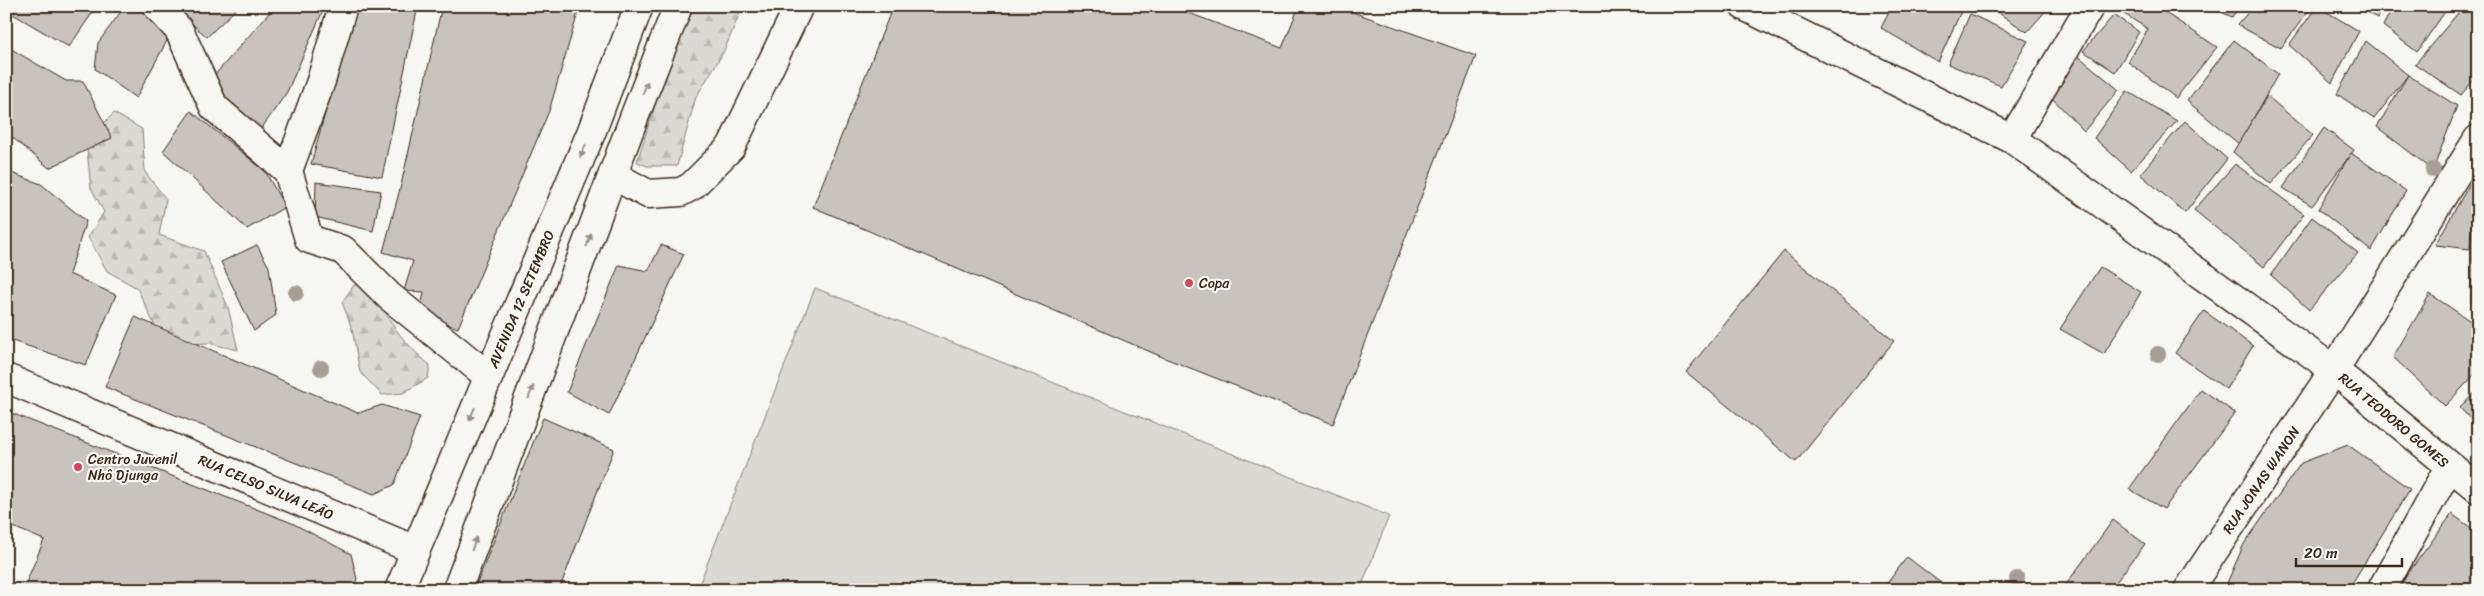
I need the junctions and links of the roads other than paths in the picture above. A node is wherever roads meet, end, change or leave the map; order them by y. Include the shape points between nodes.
1 (157, 6) edge
2 (343, 6) edge
3 (639, 6) edge
4 (678, 6) edge
5 (799, 6) edge
6 (1744, 6) edge
7 (2090, 6) edge
8 (2012, 139) junction
9 (2478, 139) edge
10 (288, 171) junction
11 (613, 175) junction
12 (2334, 370) junction
13 (488, 376) junction
14 (6, 378) edge
15 (2449, 466) junction
16 (2478, 489) edge
17 (415, 550) junction
18 (2383, 587) dead end
19 (399, 590) edge
20 (456, 590) edge
21 (2188, 590) edge

1 - 10 street via 179,30 214,107
2 - 10 street via 322,81
3 -> 13 street, AVENIDA 12 SETEMBRO via 591,133
11 -> 4 street
5 - 11 street via 731,147 692,186 681,192 648,194
6 - 8 street, RUA TEODORO GOMES
7 - 8 street
8 - 12 street, RUA TEODORO GOMES
9 - 12 street, RUA JONAS WANON
10 - 13 street via 309,239 343,250 389,296
20 -> 11 street
12 - 15 street, RUA TEODORO GOMES
12 - 21 street, RUA JONAS WANON
13 -> 17 street, AVENIDA 12 SETEMBRO
14 - 17 street, RUA CELSO SILVA LEÃO
15 - 16 street, RUA TEODORO GOMES
15 - 18 street
17 - 19 street, AVENIDA 12 SETEMBRO

